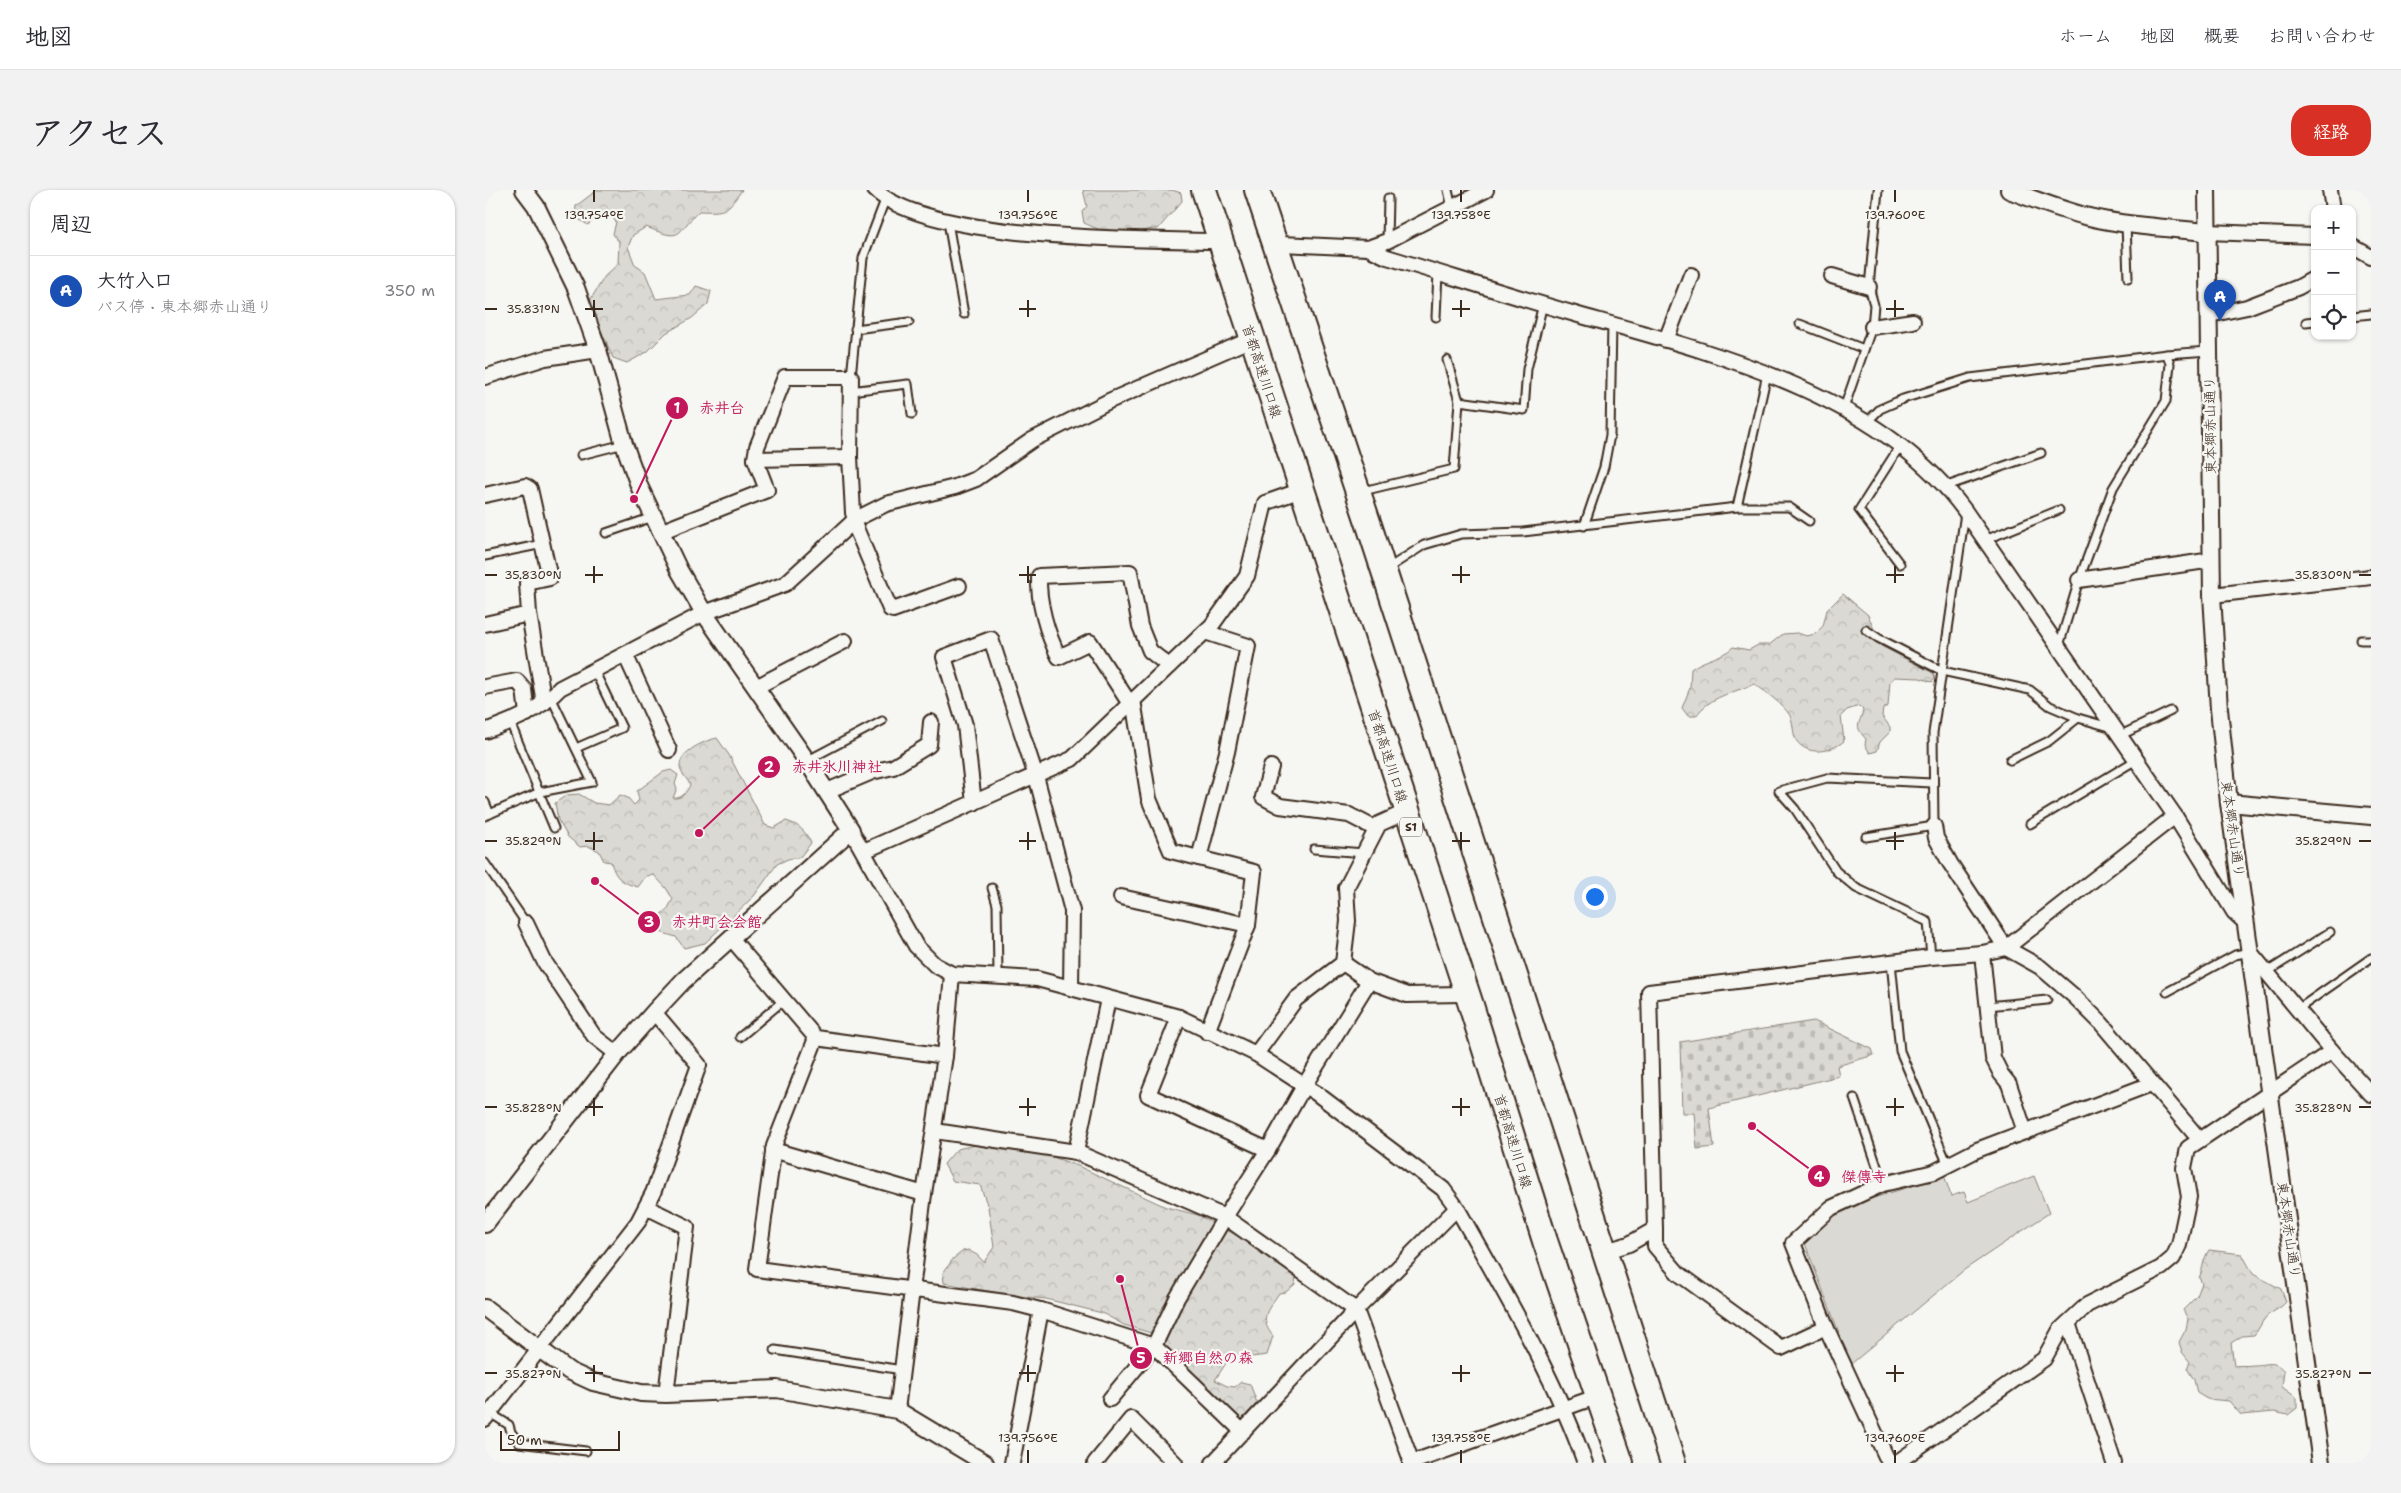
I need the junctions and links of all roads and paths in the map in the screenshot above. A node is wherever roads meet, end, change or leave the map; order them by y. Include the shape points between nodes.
1 (524, 190) edge
2 (1204, 190) edge
3 (1241, 190) edge
4 (1257, 190) edge
5 (1448, 190) edge
6 (1486, 190) edge
7 (1878, 190) edge
8 (2009, 190) edge
9 (2207, 190) edge
10 (2330, 190) edge
11 (880, 195) edge
12 (1388, 198) dead end
13 (2332, 205) edge
14 (1452, 208) junction
15 (948, 222) junction
16 (2126, 224) junction
17 (2207, 232) junction
18 (2311, 236) edge
19 (1214, 241) dead end
20 (1387, 242) junction
21 (1281, 244) dead end
22 (1368, 248) junction
23 (2356, 248) edge
24 (2371, 257) edge
25 (1438, 273) junction
26 (1691, 275) dead end
27 (1832, 276) dead end
28 (2128, 278) dead end
29 (2311, 280) edge
30 (1869, 287) junction
31 (1543, 304) junction
32 (964, 314) dead end
33 (2371, 314) edge
34 (2209, 315) junction
35 (2356, 316) edge
36 (1436, 317) dead end
37 (1913, 321) dead end
38 (2311, 321) edge
39 (909, 322) dead end
40 (2306, 322) dead end
41 (1612, 324) junction
42 (1800, 324) dead end
43 (1872, 327) junction
44 (855, 329) junction
45 (1667, 340) junction
46 (1247, 341) dead end
47 (1864, 349) junction
48 (598, 350) junction
49 (2209, 351) junction
50 (2167, 354) junction
51 (1447, 360) dead end
52 (1767, 374) junction
53 (485, 377) edge
54 (851, 377) junction
55 (851, 391) junction
56 (1459, 401) junction
57 (1845, 408) junction
58 (913, 414) dead end
59 (1867, 422) junction
60 (623, 444) junction
61 (1900, 446) junction
62 (2041, 453) dead end
63 (581, 455) dead end
64 (851, 457) junction
65 (755, 459) junction
66 (1947, 486) junction
67 (1367, 490) dead end
68 (1296, 492) dead end
69 (485, 494) edge
70 (1737, 507) junction
71 (2059, 510) dead end
72 (1965, 511) junction
73 (855, 520) junction
74 (1809, 522) dead end
75 (657, 525) junction
76 (1584, 526) junction
77 (606, 533) dead end
78 (1985, 540) junction
79 (543, 544) junction
80 (485, 556) edge
81 (2212, 560) junction
82 (1900, 564) dead end
83 (1393, 565) dead end
84 (2371, 577) edge
85 (2079, 580) junction
86 (959, 586) dead end
87 (2212, 595) junction
88 (704, 612) junction
89 (529, 614) junction
90 (485, 624) edge
91 (1866, 630) dead end
92 (1205, 632) junction
93 (2361, 640) dead end
94 (2371, 640) edge
95 (845, 641) dead end
96 (2059, 648) junction
97 (625, 654) junction
98 (1169, 666) junction
99 (594, 670) junction
100 (1942, 671) junction
101 (1418, 677) junction
102 (485, 687) edge
103 (755, 687) junction
104 (548, 700) junction
105 (1131, 702) junction
106 (2171, 711) dead end
107 (527, 714) junction
108 (2078, 718) junction
109 (882, 721) dead end
110 (510, 722) junction
111 (931, 722) dead end
112 (485, 731) edge
113 (2116, 732) junction
114 (576, 748) junction
115 (669, 750) dead end
116 (807, 760) junction
117 (2010, 760) dead end
118 (2136, 760) junction
119 (1271, 767) dead end
120 (1036, 776) junction
121 (1932, 783) junction
122 (827, 791) junction
123 (540, 792) junction
124 (485, 802) edge
125 (974, 803) junction
126 (2229, 803) junction
127 (488, 815) edge
128 (1399, 815) dead end
129 (2175, 816) junction
130 (2371, 816) edge
131 (2031, 824) dead end
132 (1934, 826) junction
133 (554, 828) dead end
134 (1376, 829) junction
135 (851, 830) junction
136 (1866, 838) dead end
137 (1314, 849) dead end
138 (863, 851) junction
139 (1364, 853) junction
140 (1199, 858) junction
141 (485, 862) edge
142 (992, 888) dead end
143 (1121, 897) dead end
144 (526, 923) joint
145 (1248, 924) junction
146 (2246, 924) junction
147 (2330, 932) dead end
148 (731, 938) junction
149 (2006, 948) junction
150 (2250, 952) junction
151 (1982, 953) junction
152 (1931, 957) junction
153 (2371, 958) edge
154 (1891, 962) junction
155 (1343, 963) junction
156 (2267, 972) junction
157 (952, 974) junction
158 (998, 975) junction
159 (1369, 981) junction
160 (1071, 988) junction
161 (2167, 992) dead end
162 (1461, 994) dead end
163 (1108, 999) junction
164 (784, 1000) junction
165 (2047, 1000) dead end
166 (1987, 1006) junction
167 (2298, 1009) junction
168 (654, 1012) junction
169 (1179, 1017) junction
170 (1207, 1032) junction
171 (740, 1037) dead end
172 (817, 1038) junction
173 (2332, 1051) junction
174 (617, 1054) junction
175 (1256, 1054) junction
176 (945, 1056) junction
177 (2151, 1084) junction
178 (1304, 1086) junction
179 (2270, 1092) junction
180 (2371, 1093) edge
181 (1854, 1098) dead end
182 (935, 1131) junction
183 (2025, 1132) junction
184 (2200, 1140) junction
185 (773, 1150) junction
186 (1268, 1150) junction
187 (1076, 1152) junction
188 (1948, 1165) junction
189 (1883, 1184) junction
190 (923, 1194) junction
191 (646, 1207) junction
192 (1457, 1208) junction
193 (1225, 1216) junction
194 (485, 1224) edge
195 (1655, 1229) junction
196 (1609, 1250) dead end
197 (912, 1291) junction
198 (485, 1308) edge
199 (1041, 1310) junction
200 (1356, 1310) junction
201 (2068, 1323) junction
202 (1826, 1327) junction
203 (1154, 1346) junction
204 (539, 1350) junction
205 (775, 1350) dead end
206 (902, 1370) junction
207 (666, 1394) junction
208 (1593, 1398) dead end
209 (1109, 1399) dead end
210 (1565, 1408) junction
211 (897, 1410) junction
212 (487, 1416) edge
213 (1243, 1432) junction
214 (586, 1451) dead end
215 (1620, 1458) edge
216 (985, 1463) edge
217 (1012, 1463) edge
218 (1095, 1463) edge
219 (1175, 1463) edge
220 (1213, 1463) edge
221 (1411, 1463) edge
222 (1585, 1463) edge
223 (1673, 1463) edge
224 (1889, 1463) edge
225 (1896, 1463) edge
226 (2114, 1463) edge
227 (2321, 1463) edge

1 - 48 street via 576,288
2 - 215 highway, 首都高速川口線 / S1 via 1545,1240
3 - 101 highway via 1353,527
4 - 101 highway
5 - 14 lane
6 - 14 street
7 - 30 lane
8 - 16 street via 2061,210
9 - 17 street, 東本郷赤山通り
10 - 13 street
11 - 15 street
11 - 44 lane via 863,258
12 - 20 lane
14 - 20 street
15 - 19 street via 1029,233
15 - 32 lane
16 - 17 street
16 - 28 lane
17 - 18 street
17 - 34 street, 東本郷赤山通り
20 - 22 street
21 - 22 street
22 - 25 street
23 - 24 street
25 - 31 street
25 - 36 lane
26 - 45 street
27 - 30 street
29 - 34 street via 2247,307
30 - 43 lane via 1873,305
31 - 41 street
31 - 56 lane via 1527,369 1524,410
33 - 35 lane
34 - 49 street, 東本郷赤山通り
37 - 43 street
38 - 40 lane
39 - 44 lane
41 - 45 street
41 - 76 lane via 1610,435 1604,467
42 - 47 lane
43 - 47 lane
44 - 54 lane
45 - 52 street
46 - 73 street via 1031,440 977,479 886,504
47 - 57 lane
48 - 53 street via 545,358
48 - 60 street
49 - 50 lane
49 - 81 street, 東本郷赤山通り
50 - 59 lane via 1970,378 1903,399 1880,409
50 - 85 lane via 2170,364 2165,401 2113,488
51 - 56 lane
52 - 57 street
52 - 70 lane
54 - 55 street
54 - 65 street via 785,377
55 - 58 lane via 908,384
55 - 64 street
56 - 67 lane via 1454,469
57 - 59 street
59 - 61 street
60 - 63 lane
60 - 75 street
61 - 66 street
61 - 82 lane via 1859,510
62 - 66 lane
64 - 65 street
64 - 73 street
65 - 75 street via 767,490
66 - 72 street
68 - 92 street via 1265,503 1247,576
69 - 79 street via 525,486 530,489
70 - 74 lane via 1789,507
70 - 76 lane
71 - 78 lane
72 - 78 street
72 - 100 lane
73 - 86 street via 890,609
73 - 88 street via 785,584
75 - 77 lane
75 - 88 street
76 - 83 lane via 1461,534 1424,546
78 - 96 street
79 - 80 lane
79 - 89 street via 550,578 527,583
81 - 85 street
81 - 87 street, 東本郷赤山通り
84 - 87 street
85 - 96 lane
87 - 126 street, 東本郷赤山通り
88 - 97 street
88 - 103 street
89 - 90 street
89 - 104 street
91 - 100 lane
92 - 98 street
92 - 140 street via 1248,646 1227,752
93 - 94 lane
95 - 103 street
96 - 113 street
97 - 99 street
97 - 115 street
98 - 105 street
98 - 105 street via 1150,651 1140,626 1130,572 1039,576 1038,590 1059,657 1090,642
99 - 104 street via 560,688
99 - 114 lane via 622,728
100 - 108 lane via 2030,690 2050,706
100 - 121 lane via 1933,733
101 - 223 highway
102 - 107 street via 517,681 524,690
103 - 116 street
104 - 107 street
104 - 114 lane
105 - 120 street via 1072,759
105 - 140 street via 1149,799 1171,851
106 - 113 lane
107 - 110 street
108 - 113 lane
108 - 117 lane via 2049,741
109 - 116 lane
110 - 112 street
110 - 123 lane
111 - 122 street via 929,745 893,767
113 - 118 street
114 - 123 lane via 592,782
116 - 122 street
118 - 129 street
118 - 131 lane
119 - 134 street via 1263,797 1280,806 1349,815
120 - 125 street
120 - 125 street via 991,639 944,657 965,725
120 - 160 street via 1073,911
121 - 132 lane
121 - 152 lane via 1827,778 1779,791 1795,809 1836,871 1856,888 1928,922
122 - 135 street
123 - 127 lane
123 - 133 lane
124 - 127 lane
125 - 138 street
126 - 130 street
126 - 146 street, 東本郷赤山通り
128 - 134 street via 1379,824
129 - 146 street via 2234,912
129 - 149 street
132 - 136 lane
132 - 149 street via 1936,838 1950,863
134 - 139 street
135 - 138 street
135 - 148 street
137 - 139 lane
138 - 157 street via 916,946 935,965
139 - 155 street via 1346,888 1348,921
140 - 145 street via 1254,872
141 - 144 lane
142 - 158 lane via 997,905
143 - 145 street
144 - 174 street via 544,961 595,1036
145 - 170 street
146 - 150 street, 東本郷赤山通り
147 - 156 lane
148 - 164 street
148 - 168 street
149 - 151 street
149 - 177 street via 2040,967 2075,998 2101,1023
150 - 156 street
150 - 161 lane via 2235,955
150 - 179 street, 東本郷赤山通り
151 - 152 street
151 - 166 street
152 - 154 street
153 - 167 lane
154 - 188 lane via 1900,1051
154 - 195 street via 1649,992
155 - 159 street
155 - 175 street via 1296,998
156 - 167 street
157 - 158 street
157 - 176 street
158 - 160 street via 1037,979
159 - 162 street via 1407,995
159 - 178 street
160 - 163 street
163 - 169 street
163 - 187 street
164 - 171 lane
164 - 172 street
165 - 166 lane
166 - 183 street via 1993,1058 2009,1084
167 - 173 street
168 - 174 street
168 - 191 street via 699,1065
169 - 170 street
169 - 186 street via 1148,1095
170 - 175 street
172 - 176 street
172 - 185 street
173 - 179 street
173 - 180 street
174 - 194 street
175 - 178 street
176 - 182 street
177 - 183 street
177 - 184 street
178 - 186 street
178 - 192 street via 1443,1189
179 - 184 street
179 - 227 street, 東本郷赤山通り
181 - 189 lane
182 - 187 street
182 - 190 street
183 - 188 street
184 - 201 street via 2188,1148 2184,1168 2189,1197 2179,1245 2173,1258 2161,1268 2087,1305
185 - 190 street
185 - 197 street via 757,1269
186 - 193 street
187 - 193 street
188 - 189 street via 1934,1172
189 - 202 street via 1831,1208 1793,1243
190 - 197 street
191 - 204 street via 638,1222
191 - 207 street via 687,1227
192 - 200 street
192 - 210 street
193 - 200 street
193 - 203 street via 1177,1298
195 - 196 street via 1629,1244
195 - 202 street via 1655,1246 1678,1273 1781,1348
197 - 199 street via 1013,1303
197 - 206 street
198 - 204 street
199 - 203 street
199 - 217 street
200 - 213 street
200 - 221 street
201 - 225 street via 2060,1330 2044,1359
201 - 226 street
202 - 224 street
203 - 209 street
203 - 213 street
204 - 207 street via 569,1371 593,1382
204 - 212 street
205 - 206 lane
206 - 211 street
207 - 211 street via 777,1389
208 - 210 street
210 - 221 street
210 - 222 street
211 - 216 street
212 - 214 lane via 509,1425 519,1443
213 - 220 street
218 - 219 street via 1131,1419

